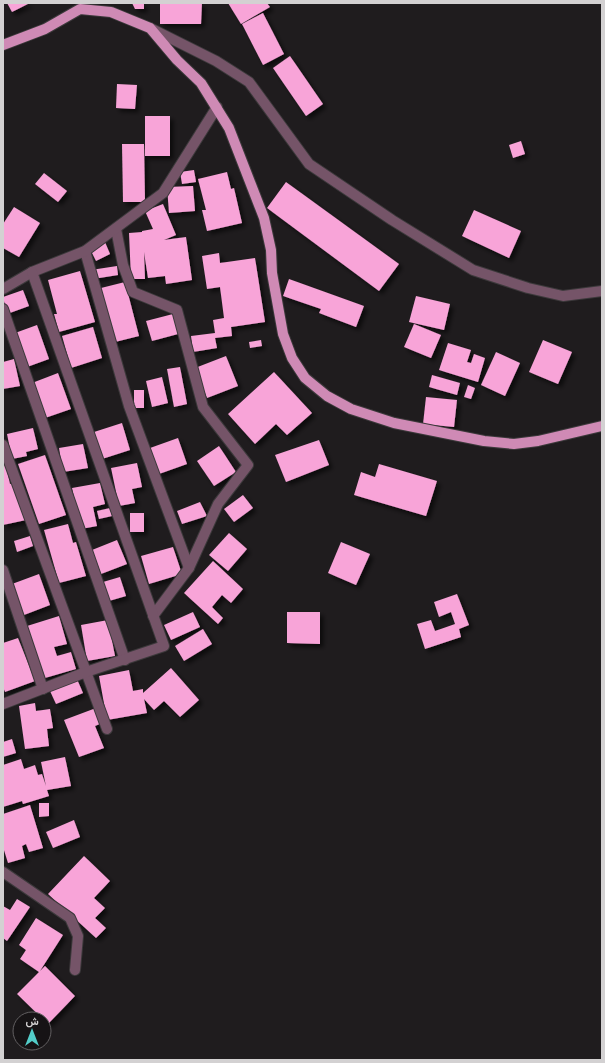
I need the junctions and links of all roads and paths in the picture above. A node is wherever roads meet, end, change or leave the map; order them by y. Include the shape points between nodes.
1 (78, 6) edge
2 (150, 28) junction
3 (3, 45) edge
4 (217, 107) junction
5 (116, 229) junction
6 (84, 251) junction
7 (32, 272) junction
8 (3, 289) edge
9 (602, 292) edge
10 (3, 309) edge
11 (602, 426) edge
12 (3, 445) edge
13 (189, 568) junction
14 (3, 570) edge
15 (153, 616) junction
16 (125, 660) junction
17 (86, 672) junction
18 (43, 689) junction
19 (3, 704) edge
20 (107, 729) dead end
21 (3, 872) edge
22 (75, 970) dead end

1 - 2 main road via 111,12
1 - 3 main road via 45,29
2 - 4 main road via 201,83
2 - 9 street via 216,61 249,82 309,164 473,270 528,288 563,296
4 - 5 street via 163,193
4 - 11 main road via 229,128 264,218 283,334 292,358 305,378 327,396 351,409 394,423 484,441 514,444 538,441
5 - 6 street
5 - 13 street via 123,265 133,292 177,310 203,407 248,465 218,504
6 - 7 street
6 - 13 street via 129,406
7 - 8 street
7 - 15 street
10 - 16 street
12 - 17 street
13 - 15 street
14 - 18 street
15 - 16 street via 164,646
16 - 17 street
17 - 18 street
17 - 20 street
18 - 19 street
21 - 22 street via 70,918 78,936

